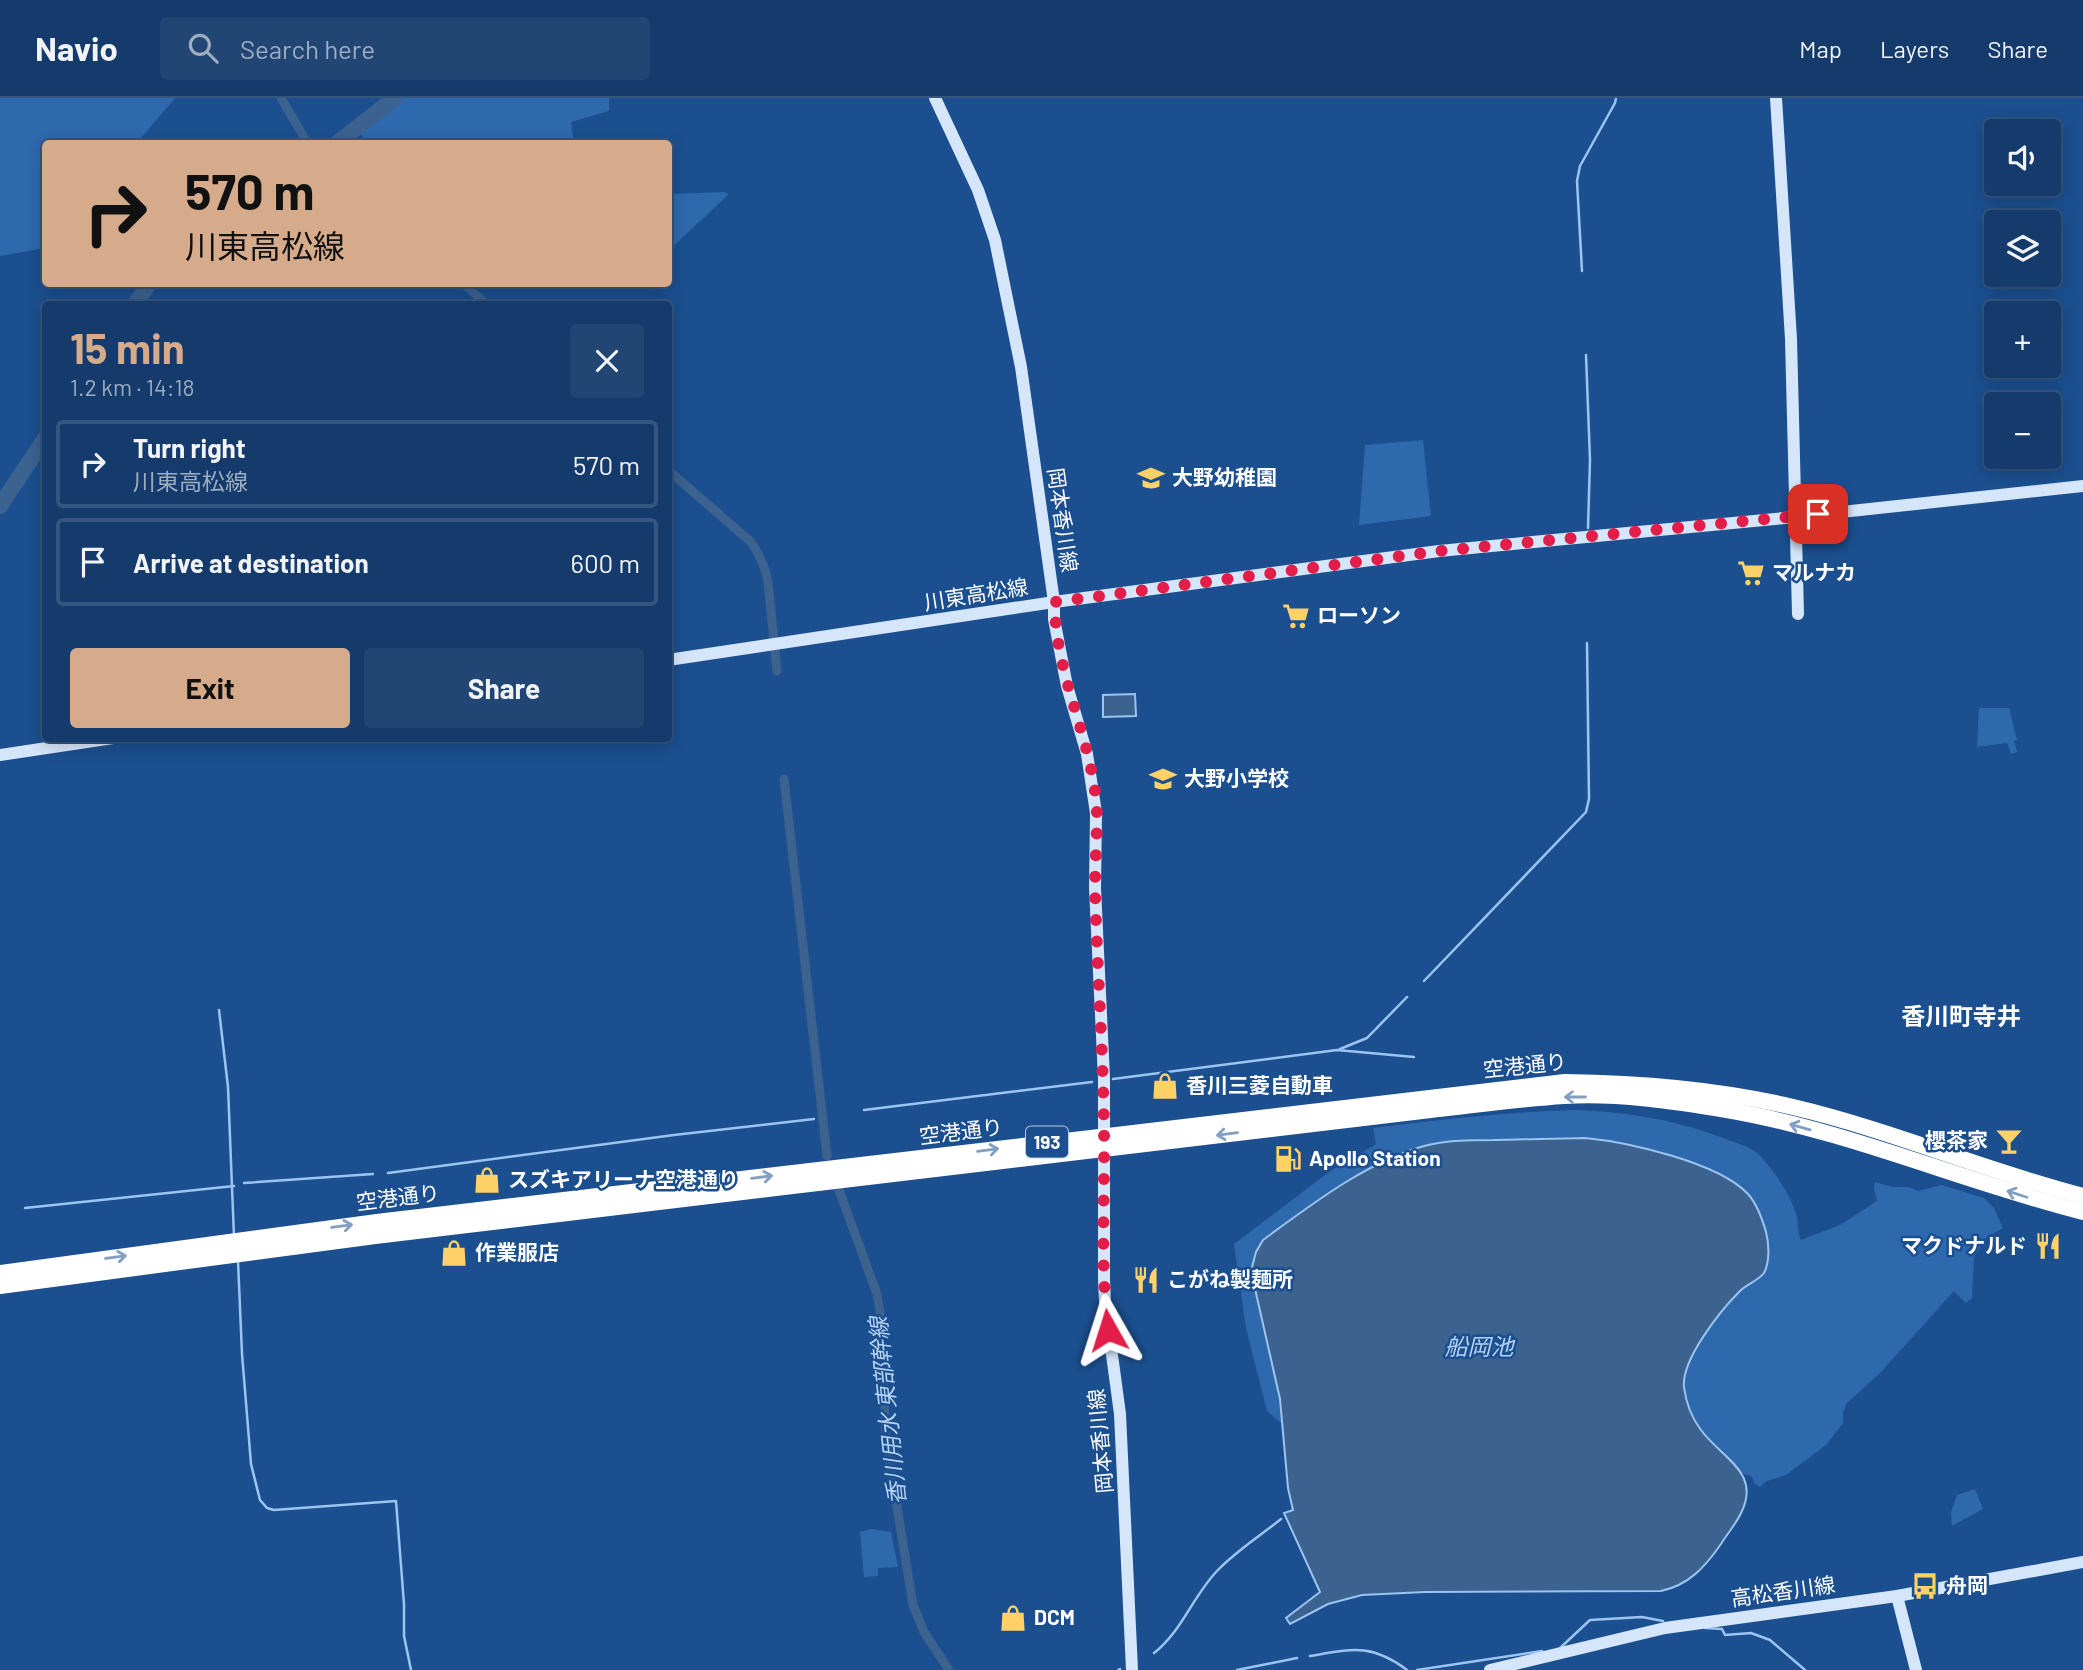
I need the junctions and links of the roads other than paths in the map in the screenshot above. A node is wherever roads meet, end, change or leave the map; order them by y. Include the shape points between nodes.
1 (935, 98) edge
2 (1776, 98) edge
3 (2083, 485) edge
4 (1795, 517) junction
5 (1055, 602) junction
6 (1798, 614) dead end
7 (672, 659) edge
8 (86, 742) edge
9 (0, 755) edge
10 (1104, 1142) junction
11 (2083, 1196) edge
12 (2083, 1212) edge
13 (0, 1273) edge
14 (0, 1286) edge
15 (2083, 1562) edge
16 (1897, 1596) junction
17 (1132, 1670) edge
18 (1490, 1670) edge
19 (1916, 1670) edge

1 - 5 main road, 岡本香川線 via 978,190 995,240 1021,366
2 - 4 main road via 1791,339
3 - 4 main road, 川東高松線
4 - 5 main road, 川東高松線 via 1439,551
4 - 6 main road
5 - 7 main road, 川東高松線
5 - 10 main road, 岡本香川線 via 1067,686 1087,754 1097,813 1095,888
8 - 9 main road
10 - 11 highway, 空港通り / 193 via 1565,1082 1630,1082 1688,1087 1793,1107
12 -> 10 highway, 空港通り / 193 via 1785,1123 1729,1110 1625,1097 1566,1096
13 -> 10 highway, 空港通り / 193 via 377,1222
10 - 14 highway, 空港通り / 193
10 - 17 main road, 岡本香川線 via 1104,1303 1119,1414
15 - 16 main road, 高松香川線
16 - 18 main road, 高松香川線 via 1665,1628
16 - 19 main road

